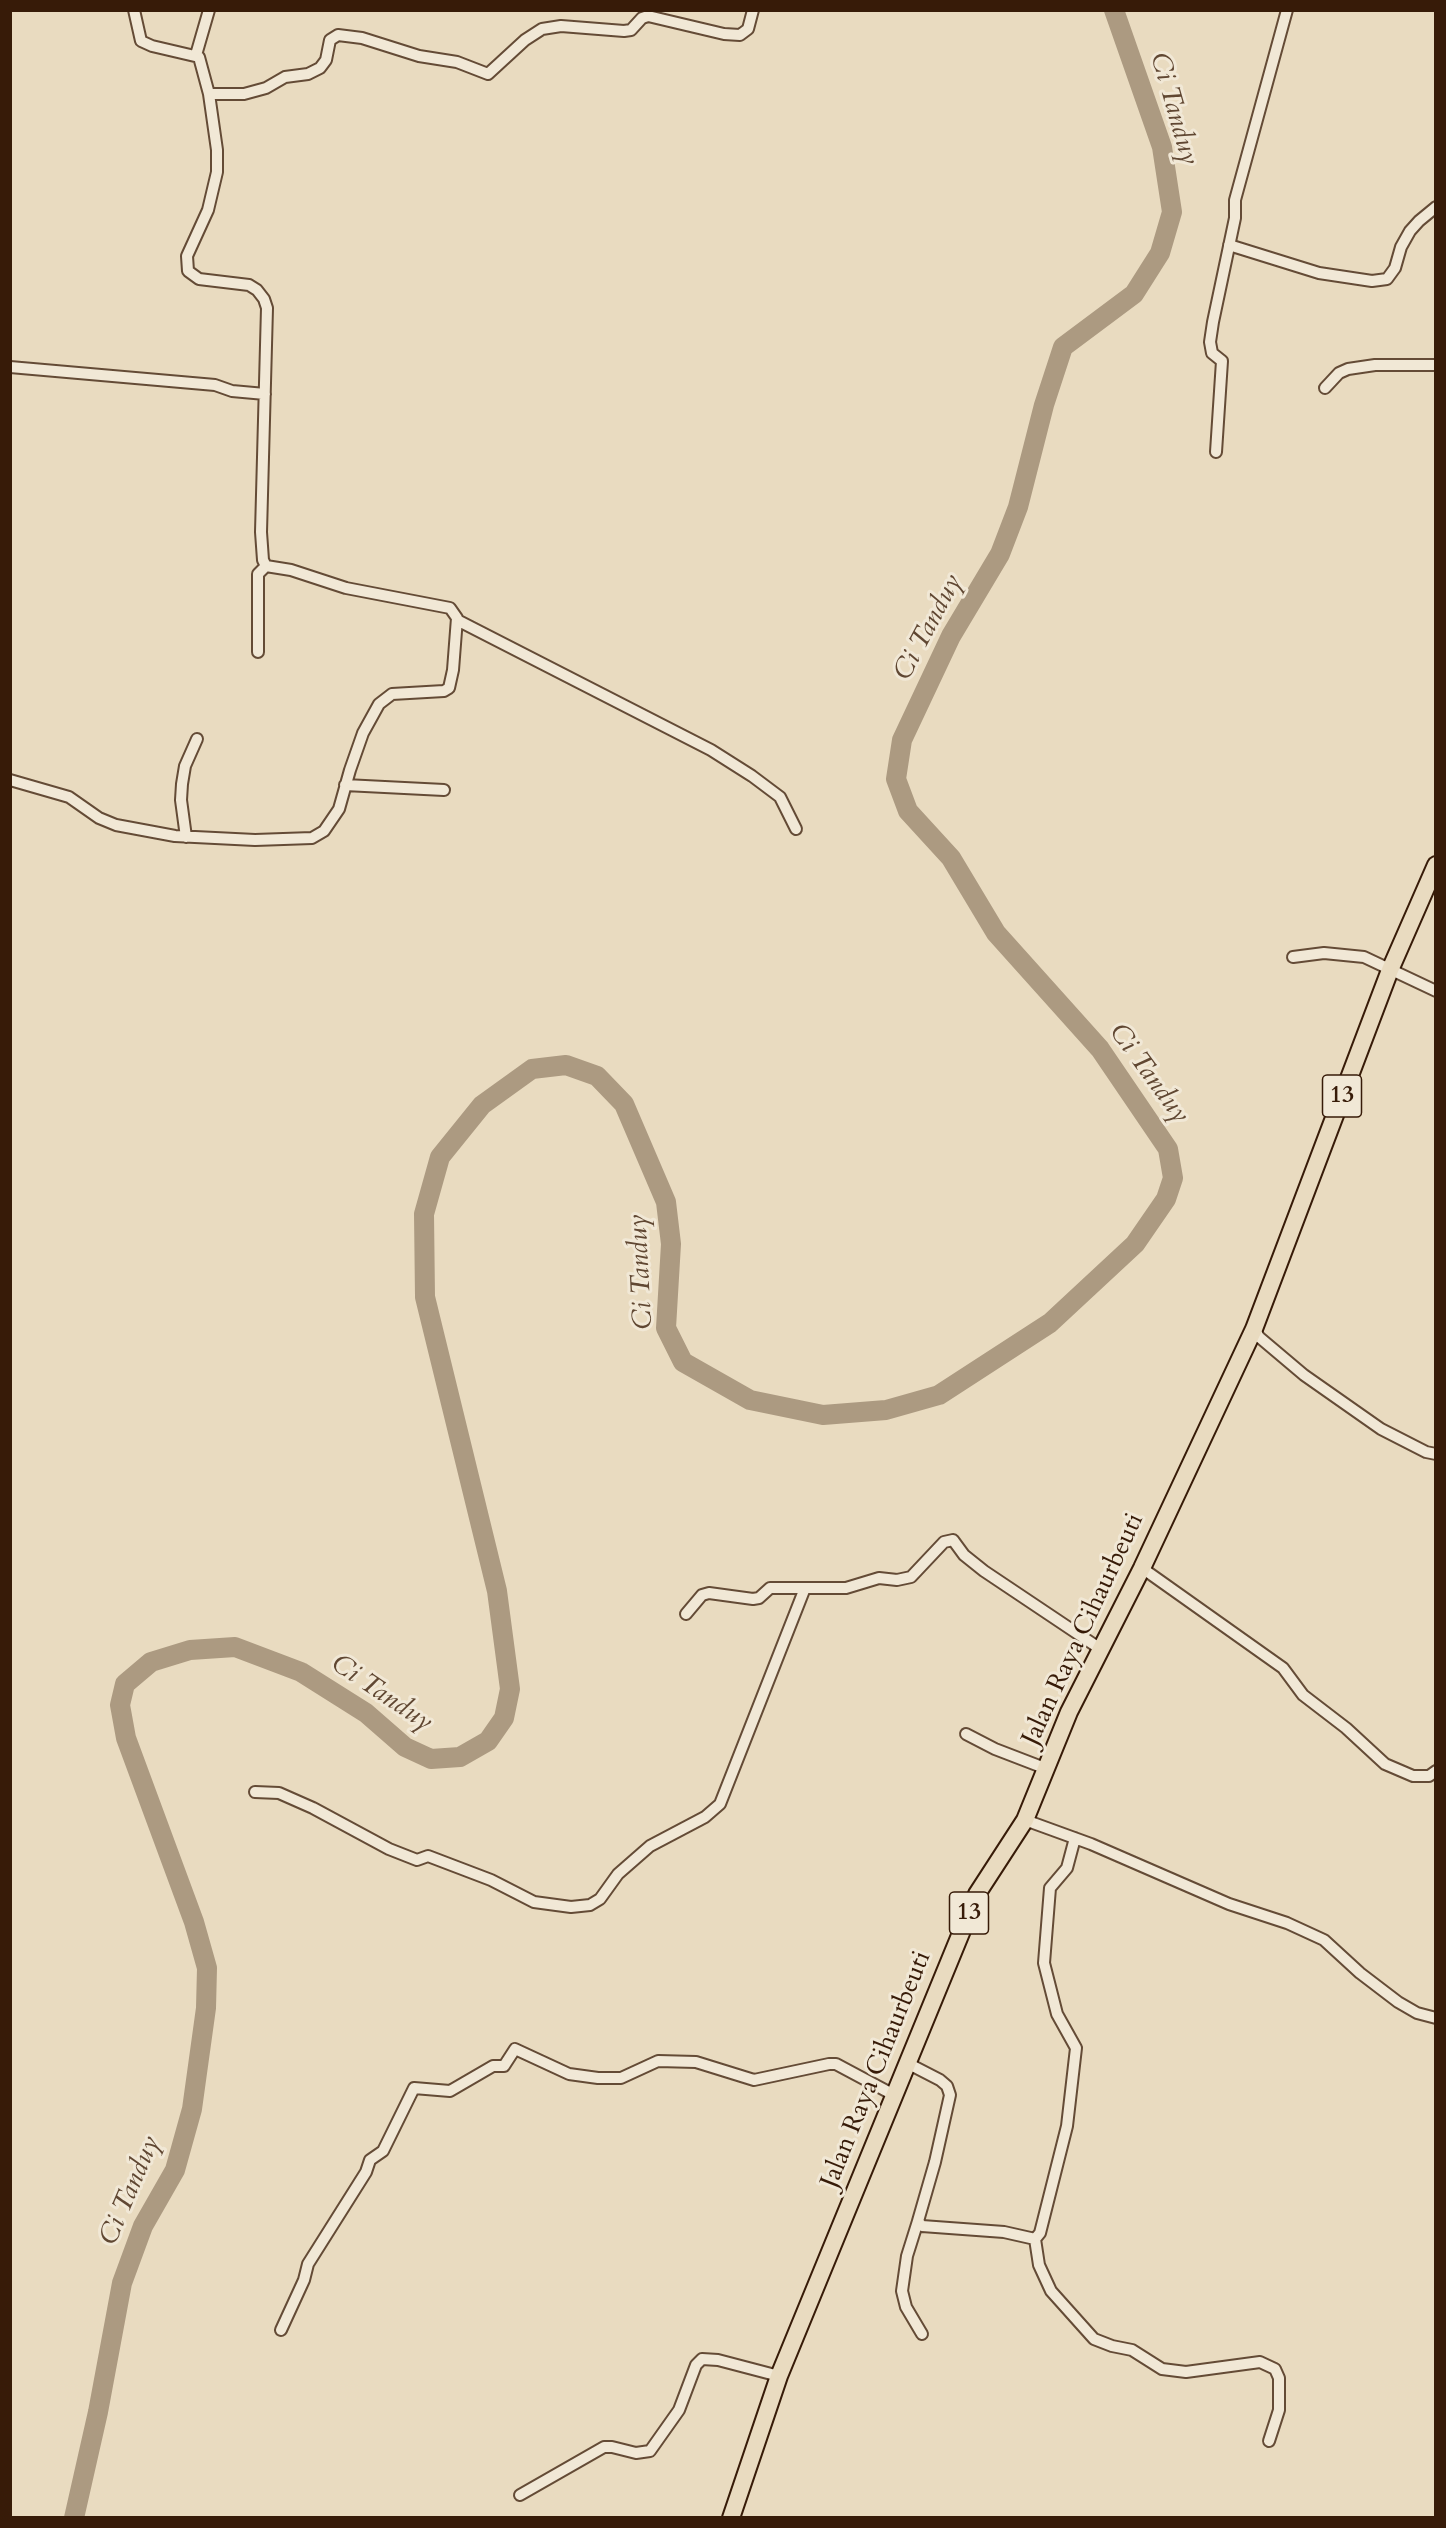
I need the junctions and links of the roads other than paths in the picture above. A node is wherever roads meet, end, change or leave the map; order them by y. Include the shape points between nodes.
1 (134, 10) edge
2 (209, 10) edge
3 (753, 10) edge
4 (1287, 10) edge
5 (196, 55) junction
6 (209, 94) junction
7 (1436, 207) edge
8 (1229, 245) junction
9 (1436, 365) edge
10 (10, 367) edge
11 (1325, 388) dead end
12 (265, 394) junction
13 (1216, 452) dead end
14 (266, 566) junction
15 (457, 620) junction
16 (258, 652) dead end
17 (197, 739) dead end
18 (10, 780) edge
19 (345, 784) junction
20 (444, 790) dead end
21 (796, 829) dead end
22 (186, 837) junction
23 (1436, 865) edge
24 (1293, 957) dead end
25 (1390, 970) junction
26 (1436, 991) edge
27 (1254, 1329) junction
28 (1436, 1454) edge
29 (1142, 1568) junction
30 (805, 1588) junction
31 (686, 1614) dead end
32 (1102, 1650) junction
33 (966, 1734) dead end
34 (1047, 1769) junction
35 (1436, 1772) edge
36 (255, 1792) dead end
37 (1025, 1820) junction
38 (1075, 1838) junction
39 (1436, 2018) edge
40 (907, 2063) junction
41 (894, 2096) junction
42 (918, 2221) junction
43 (1035, 2239) junction
44 (281, 2330) dead end
45 (922, 2334) dead end
46 (779, 2376) junction
47 (1269, 2441) dead end
48 (520, 2495) dead end
49 (730, 2517) edge

1 - 5 street via 141,41
2 - 5 street
3 - 6 street via 748,29 740,35 648,16 624,31 561,26 542,29 488,74 458,62 338,35 330,40 320,68 308,74 285,77 244,94
4 - 8 street via 1237,196
5 - 6 street via 201,60
6 - 12 street via 217,172 208,210 187,256 188,271 199,279 249,285 264,299 268,332
7 - 8 street via 1410,231 1387,279 1372,281 1319,273
8 - 13 street via 1210,342 1212,353 1222,360
9 - 11 street via 1348,369
10 - 12 street via 215,385
12 - 14 street via 261,547
14 - 15 street via 346,588 445,605
14 - 16 street via 260,570 258,579
15 - 19 street via 449,688 400,693 379,704
15 - 21 street via 711,750 780,797
17 - 22 street via 182,784
18 - 22 street via 69,797 107,822
19 - 20 street
19 - 22 street via 333,819 312,838
23 - 25 highway, 13
24 - 25 street via 1346,954 1364,957
25 - 26 street
25 - 27 highway, 13
27 - 28 street via 1304,1375 1381,1428
27 - 29 highway, Jalan Raya Cihaurbeuti / 13
29 - 32 highway, Jalan Raya Cihaurbeuti / 13
29 - 35 street via 1283,1668 1303,1695 1385,1764 1413,1776
30 - 31 street via 770,1588 753,1599 705,1594
30 - 32 street via 846,1588 879,1578 911,1577 944,1542 953,1540 984,1571
30 - 36 street via 720,1804 705,1817 650,1846 590,1905 571,1907 534,1902 491,1880 428,1856 417,1860 389,1849 279,1793
32 - 34 highway, Jalan Raya Cihaurbeuti / 13 via 1070,1712
33 - 34 street
34 - 37 highway, Jalan Raya Cihaurbeuti / 13
37 - 38 street
37 - 40 highway, Jalan Raya Cihaurbeuti / 13 via 977,1894
38 - 39 street via 1324,1940 1398,2002
38 - 43 street via 1067,1868 1050,1888 1044,1963 1057,2014 1076,2048 1066,2126 1040,2233
40 - 41 highway, Jalan Raya Cihaurbeuti / 13
40 - 42 street via 940,2080 950,2095
41 - 44 street via 836,2064 754,2080 696,2062 658,2061 621,2078 598,2078 569,2074 515,2049 504,2066 493,2066 450,2091 414,2088 383,2151 370,2160 308,2264
41 - 46 highway, Jalan Raya Cihaurbeuti / 13
42 - 43 street via 922,2226 1004,2232
42 - 45 street via 907,2256 902,2292
43 - 47 street via 1039,2265 1051,2292 1094,2339 1132,2350 1162,2369 1186,2372 1260,2362 1275,2369 1279,2378 1279,2410
46 - 48 street via 702,2359 696,2365 679,2410 650,2451 636,2453 604,2447
46 - 49 highway, Jalan Raya Cihaurbeuti / 13

